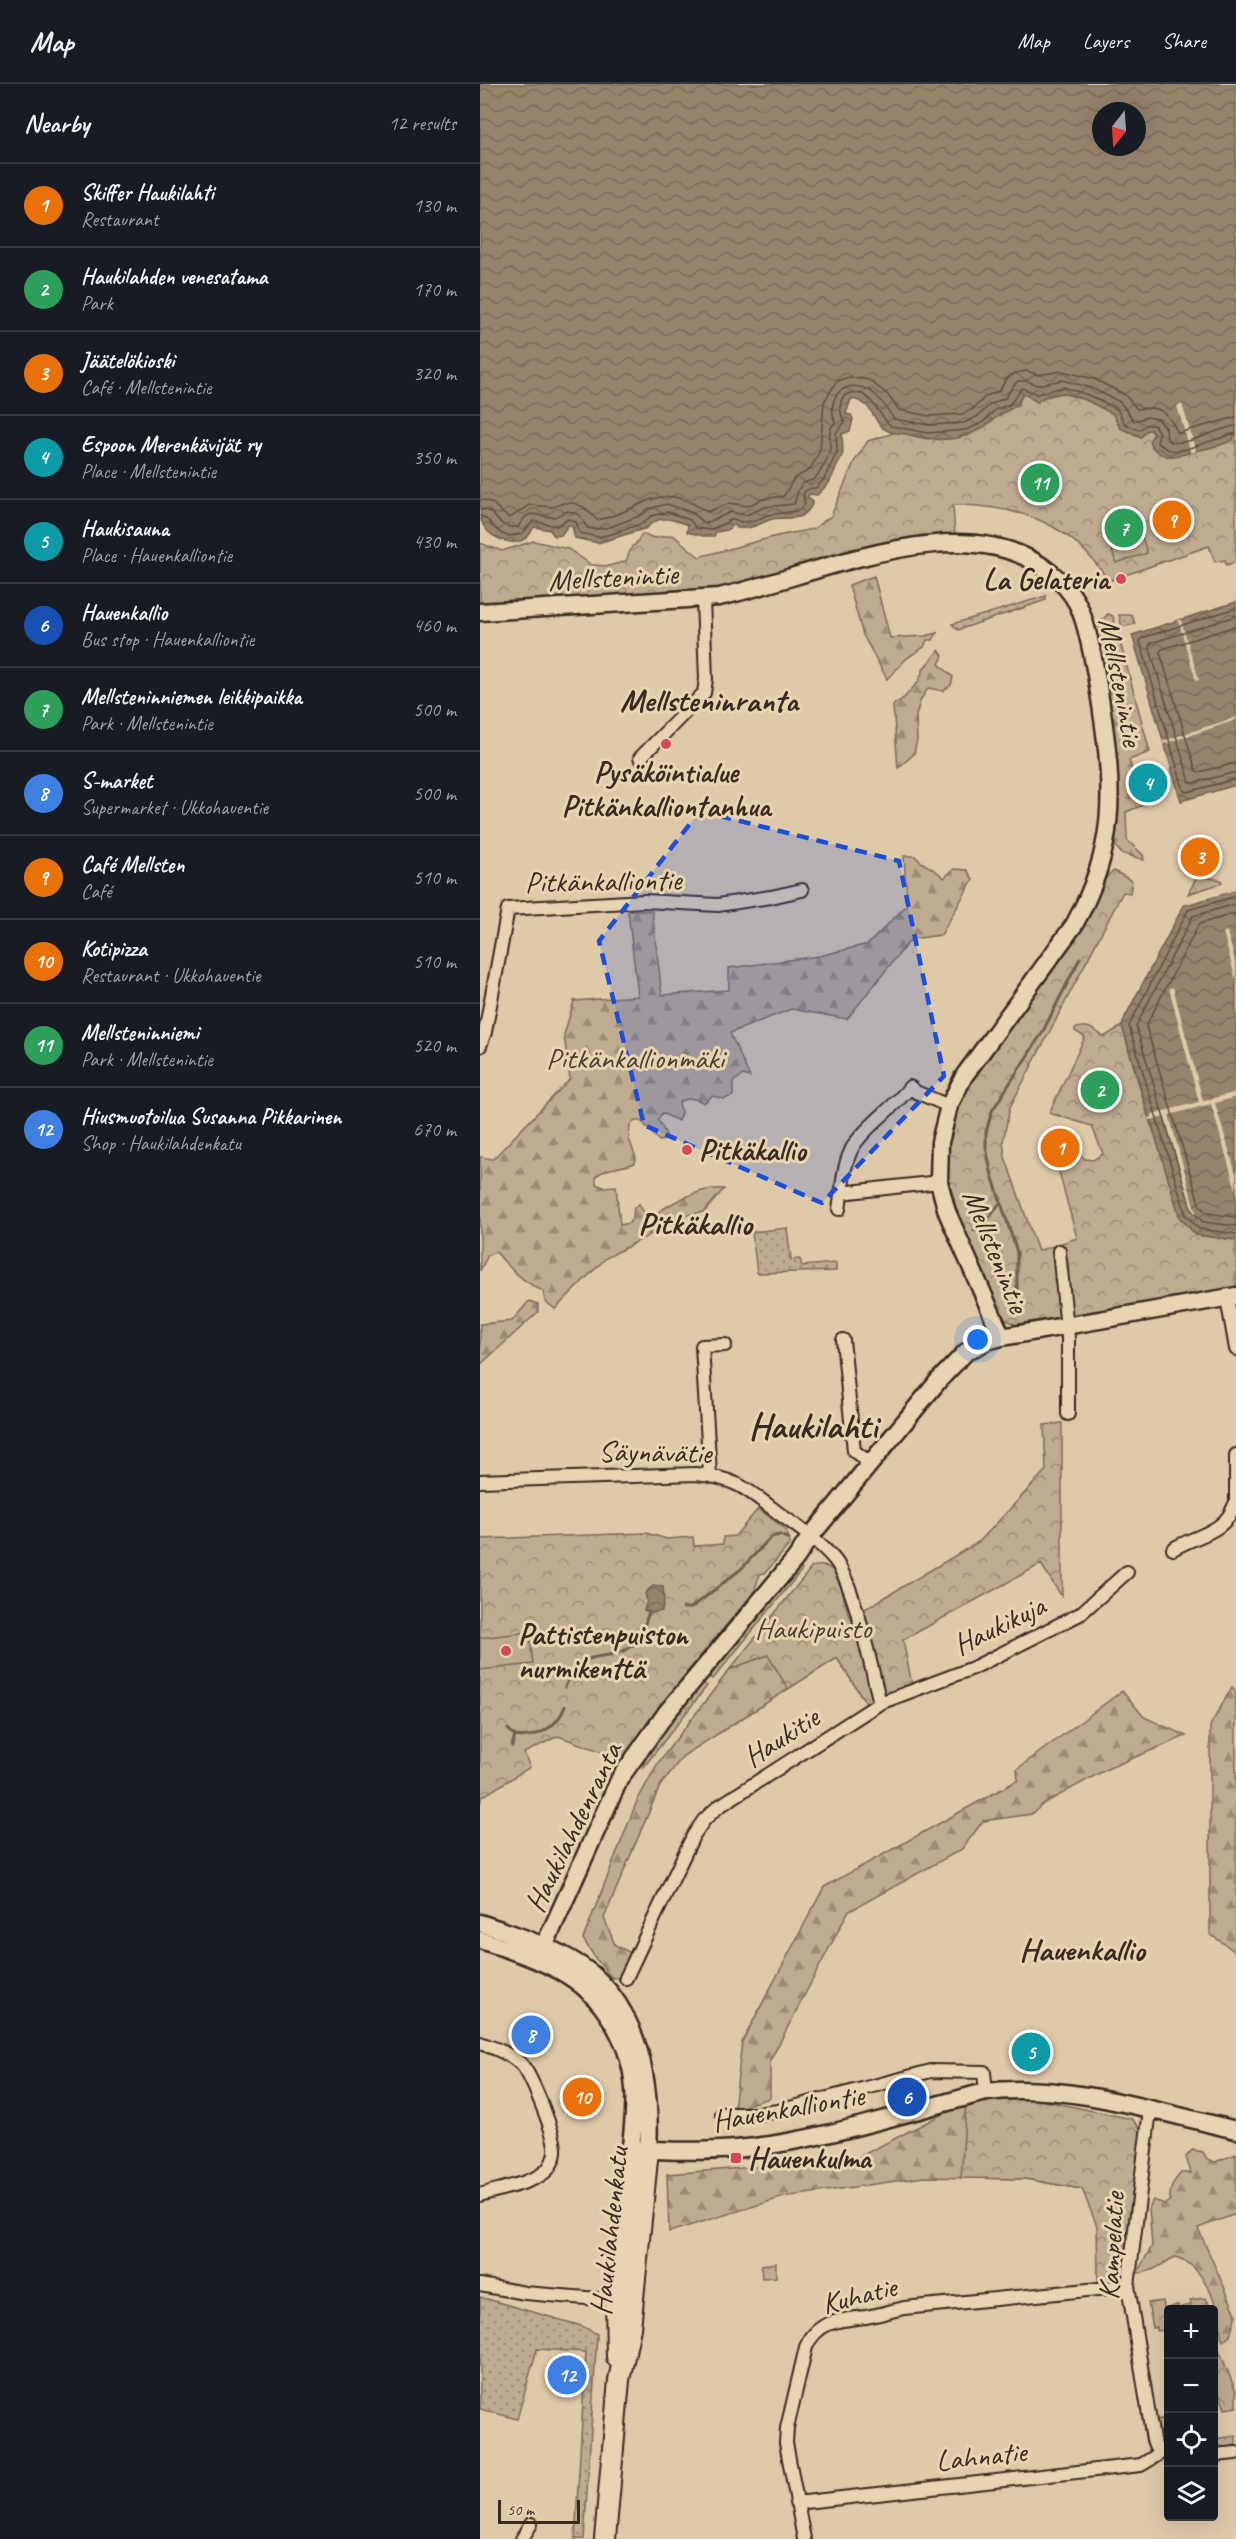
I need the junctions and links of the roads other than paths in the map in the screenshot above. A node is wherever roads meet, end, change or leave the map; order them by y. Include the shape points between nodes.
1 (703, 599) junction
2 (480, 612) edge
3 (640, 758) dead end
4 (802, 890) dead end
5 (480, 1046) edge
6 (949, 1106) junction
7 (939, 1182) junction
8 (841, 1193) junction
9 (838, 1209) dead end
10 (1059, 1251) dead end
11 (1231, 1297) edge
12 (1065, 1325) junction
13 (1002, 1337) junction
14 (843, 1340) dead end
15 (724, 1345) dead end
16 (1236, 1349) edge
17 (1068, 1414) dead end
18 (1236, 1455) edge
19 (870, 1463) junction
20 (710, 1475) junction
21 (480, 1481) edge
22 (1235, 1504) edge
23 (810, 1537) junction
24 (1173, 1549) dead end
25 (1127, 1572) dead end
26 (880, 1702) junction
27 (480, 1923) edge
28 (480, 1940) edge
29 (541, 1954) junction
30 (626, 1978) dead end
31 (480, 2043) edge
32 (986, 2092) junction
33 (1150, 2110) junction
34 (722, 2114) dead end
35 (1236, 2130) edge
36 (639, 2150) junction
37 (480, 2195) edge
38 (480, 2285) edge
39 (1128, 2286) junction
40 (624, 2301) junction
41 (1236, 2452) edge
42 (1218, 2454) edge
43 (1164, 2456) edge
44 (796, 2503) junction
45 (531, 2524) dead end
46 (605, 2537) edge
47 (522, 2539) edge
48 (804, 2539) edge

1 - 2 street, Mellstenintie
1 - 3 street via 704,693
1 - 6 street, Mellstenintie via 756,590 911,547 960,543 996,547 1029,557 1055,576 1078,605 1099,690 1111,779 1108,830 1101,858 1074,925 964,1076
4 - 5 street, Pitkänkalliontie via 718,906 644,901 508,909
6 - 7 street, Mellstenintie via 940,1142
6 - 8 street via 910,1087 854,1145 842,1175
7 - 8 street
7 - 13 street, Mellstenintie via 946,1212
8 - 9 street
10 - 12 street
11 - 12 street, Haukilahdenranta
11 - 16 street
12 - 13 street, Haukilahdenranta
12 - 17 street
13 - 19 street, Haukilahdenranta via 967,1352
14 - 19 street via 854,1451
15 - 20 street via 702,1346
18 - 22 street
19 - 23 street, Haukilahdenranta
20 - 21 street, Säynävätie
20 - 23 street, Säynävätie via 753,1492
22 - 24 street via 1223,1525
23 - 26 street via 841,1569
23 - 29 street, Haukilahdenranta via 667,1712 621,1778
25 - 26 street, Haukikuja via 1080,1614 973,1668
26 - 30 street, Haukitie via 718,1807 704,1820
27 - 29 street, Haukilahdenkatu
28 - 29 street, Haukilahdenkatu
29 - 36 street, Haukilahdenkatu via 572,1959 620,2006 632,2028 650,2120
31 - 37 street via 505,2053 522,2065 532,2079 555,2142 555,2153 549,2168 539,2177
32 - 33 street, Hauenkalliontie via 1051,2091
32 - 34 street via 984,2072 931,2071 778,2111
32 - 36 street, Hauenkalliontie via 756,2147
33 - 35 street, Hauenkalliontie
33 - 39 street, Kampelatie
36 - 40 main road, Haukilahdenkatu
38 - 40 street
39 - 43 street, Kampelatie via 1153,2440
39 - 44 street, Kuhatie via 948,2302 825,2324 810,2337 806,2347 787,2428
40 - 46 main road, Haukilahdenkatu
41 - 42 street
43 - 44 street, Lahnatie via 1141,2465
44 - 48 street, Kuhatie
45 - 47 street

